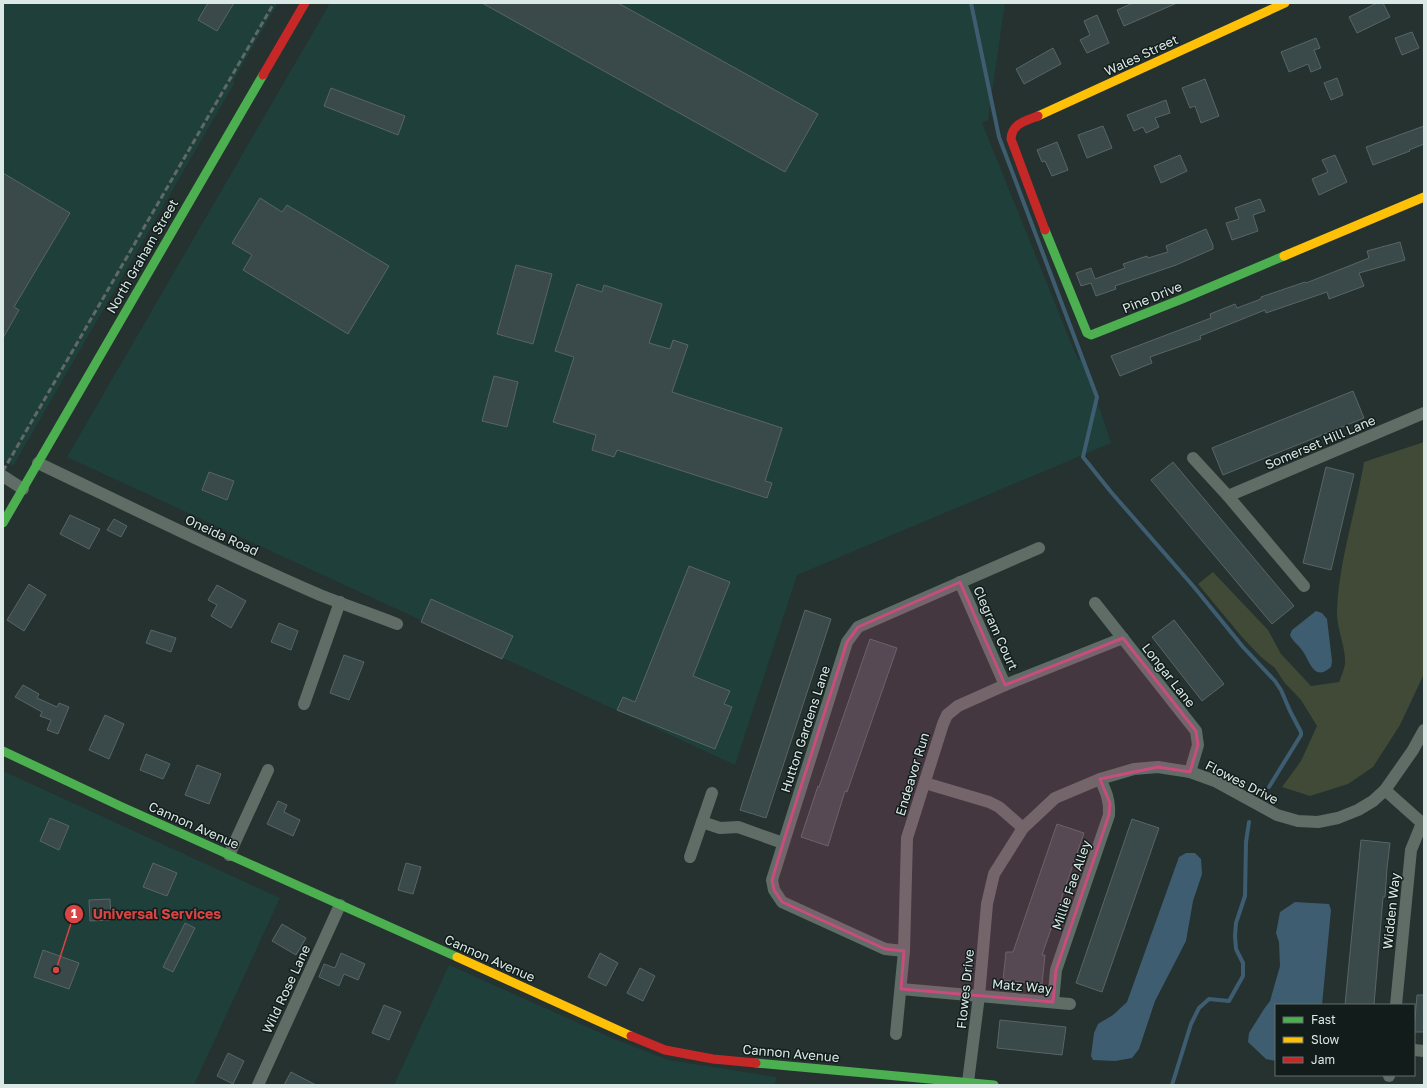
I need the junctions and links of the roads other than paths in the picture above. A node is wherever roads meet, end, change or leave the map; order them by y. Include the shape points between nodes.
1 (305, 3) edge
2 (1285, 3) edge
3 (1011, 132) joint
4 (1424, 196) edge
5 (1424, 413) edge
6 (1193, 458) dead end
7 (38, 463) junction
8 (3, 476) edge
9 (23, 489) junction
10 (1228, 496) junction
11 (3, 523) edge
12 (1038, 548) dead end
13 (960, 582) junction
14 (1304, 586) dead end
15 (340, 602) junction
16 (1095, 603) dead end
17 (397, 624) dead end
18 (1123, 638) junction
19 (1006, 685) junction
20 (304, 704) dead end
21 (1424, 730) edge
22 (3, 751) edge
23 (268, 770) dead end
24 (1190, 772) junction
25 (1100, 779) junction
26 (925, 783) junction
27 (1385, 790) junction
28 (712, 793) dead end
29 (702, 822) junction
30 (1423, 823) edge
31 (1023, 828) junction
32 (783, 843) junction
33 (230, 855) junction
34 (690, 857) dead end
35 (340, 905) junction
36 (904, 951) junction
37 (900, 989) junction
38 (979, 996) junction
39 (1053, 1002) junction
40 (1070, 1004) dead end
41 (1396, 1004) edge
42 (896, 1034) dead end
43 (968, 1082) junction
44 (258, 1085) edge
45 (994, 1085) edge

1 - 7 street, North Graham Street
2 - 3 street, Wales Street via 1018,124
3 - 4 street, Pine Drive via 1011,140 1041,219 1087,333 1091,335
5 - 10 street, Somerset Hill Lane
6 - 10 street
7 - 9 street, North Graham Street
7 - 15 street, Oneida Road via 250,563
8 - 9 street
9 - 11 street, North Graham Street
10 - 14 street
12 - 13 street, Hutton Gardens Lane
13 - 19 street, Clegram Court
13 - 32 street, Hutton Gardens Lane via 858,627 852,633
15 - 17 street, Oneida Road
15 - 20 street
16 - 18 street, Longar Lane
18 - 19 street, Endeavor Run
18 - 24 street, Longar Lane via 1196,731 1198,745
19 - 26 street, Endeavor Run via 958,706 947,715
21 - 27 street, Flowes Drive
22 - 33 street, Cannon Avenue
23 - 33 street
24 - 25 street, Flowes Drive via 1158,767
24 - 27 street, Flowes Drive via 1215,781 1277,815 1298,821 1318,822 1338,818 1358,810
25 - 31 street, Flowes Drive via 1055,798
25 - 39 street, Millie Fae Alley via 1107,791 1110,815 1056,970
26 - 31 street via 989,802 999,807
26 - 36 street, Endeavor Run via 907,838
27 - 30 street
28 - 29 street
29 - 32 street via 720,828 738,827
29 - 34 street
30 - 41 street, Widden Way via 1411,850
31 - 38 street, Flowes Drive via 994,874 987,904
32 - 36 street, Hutton Gardens Lane via 772,880 774,890 782,902 885,949
33 - 35 street, Cannon Avenue
35 - 43 street, Cannon Avenue via 619,1032 665,1050 713,1059
35 - 44 street, Wild Rose Lane
36 - 37 street, Endeavor Run
37 - 38 street, Matz Way
37 - 42 street, Endeavor Run
38 - 39 street, Matz Way
38 - 43 street, Flowes Drive
39 - 40 street, Matz Way
43 - 45 street, Cannon Avenue

